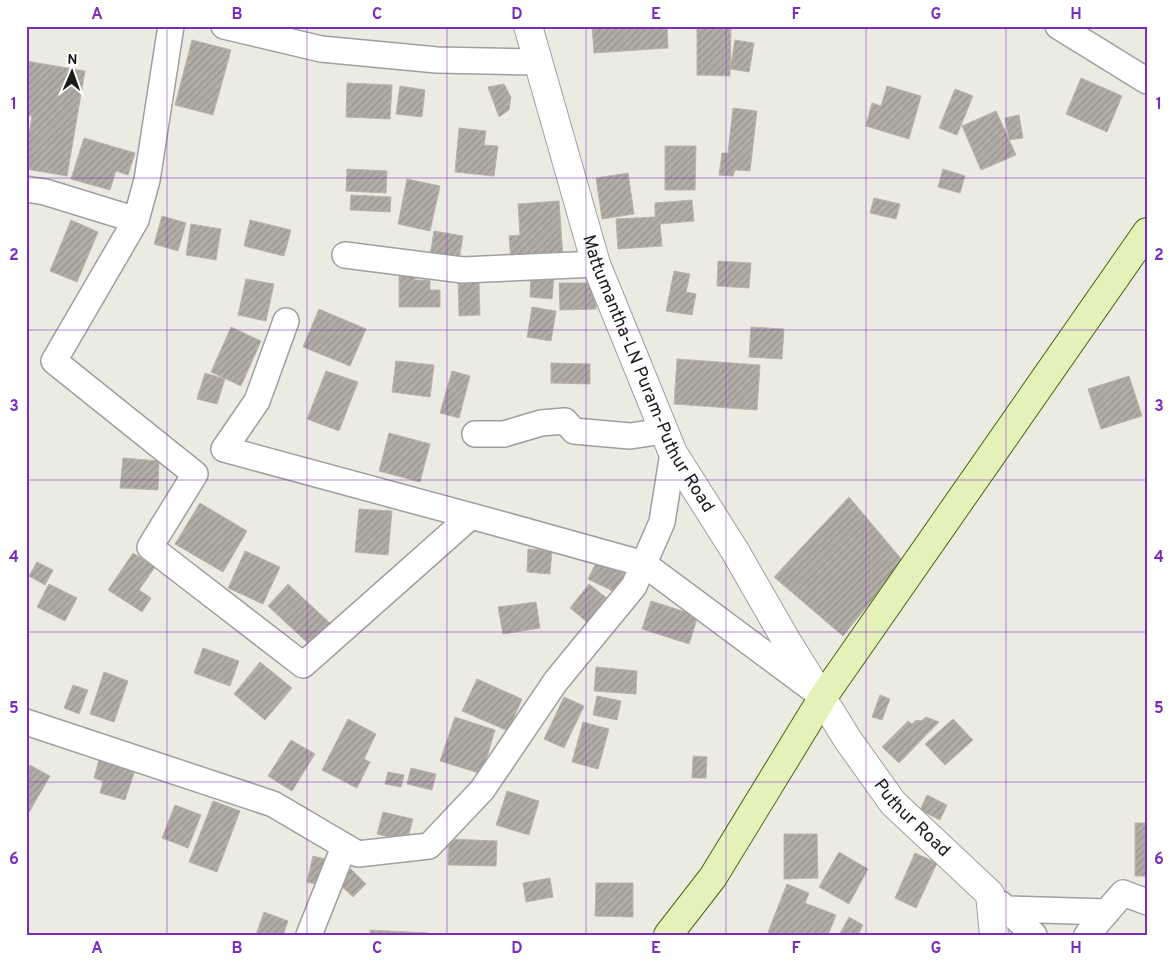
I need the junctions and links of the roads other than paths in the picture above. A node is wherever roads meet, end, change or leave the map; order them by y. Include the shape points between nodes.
1 (172, 26) edge
2 (224, 26) edge
3 (528, 26) edge
4 (1058, 26) edge
5 (538, 62) junction
6 (1147, 81) edge
7 (26, 189) edge
8 (136, 220) junction
9 (1147, 232) edge
10 (345, 255) dead end
11 (596, 264) junction
12 (286, 320) dead end
13 (475, 434) dead end
14 (669, 442) junction
15 (471, 516) junction
16 (644, 564) junction
17 (823, 698) junction
18 (26, 722) edge
19 (344, 847) junction
20 (998, 901) junction
21 (1147, 902) edge
22 (1107, 912) junction
23 (308, 935) edge
24 (668, 935) edge
25 (994, 935) edge
26 (1034, 935) edge
27 (1087, 935) edge

1 - 8 street via 147,180
2 - 5 street via 322,49 437,60
3 - 5 street, Mattumantha-LN Puram-Puthur Road
4 - 6 street
5 - 11 street, Mattumantha-LN Puram-Puthur Road
7 - 8 street
8 - 15 street via 54,361 195,474 150,547 303,665
9 - 17 main road
10 - 11 street via 463,270
11 - 14 street, Mattumantha-LN Puram-Puthur Road
12 - 15 street via 257,401 224,449
13 - 14 street via 504,434 541,423 565,421 574,431
14 - 16 street via 662,522
14 - 17 street, Mattumantha-LN Puram-Puthur Road
15 - 16 street
16 - 17 street
16 - 19 street via 634,586 556,681 482,790 429,846 358,854
17 - 20 street, Puthur Road via 893,803
17 - 24 main road via 713,877
18 - 19 street via 273,804
19 - 23 street
20 - 22 street
20 - 25 street
20 - 26 street
21 - 22 street via 1123,894
22 - 27 street

